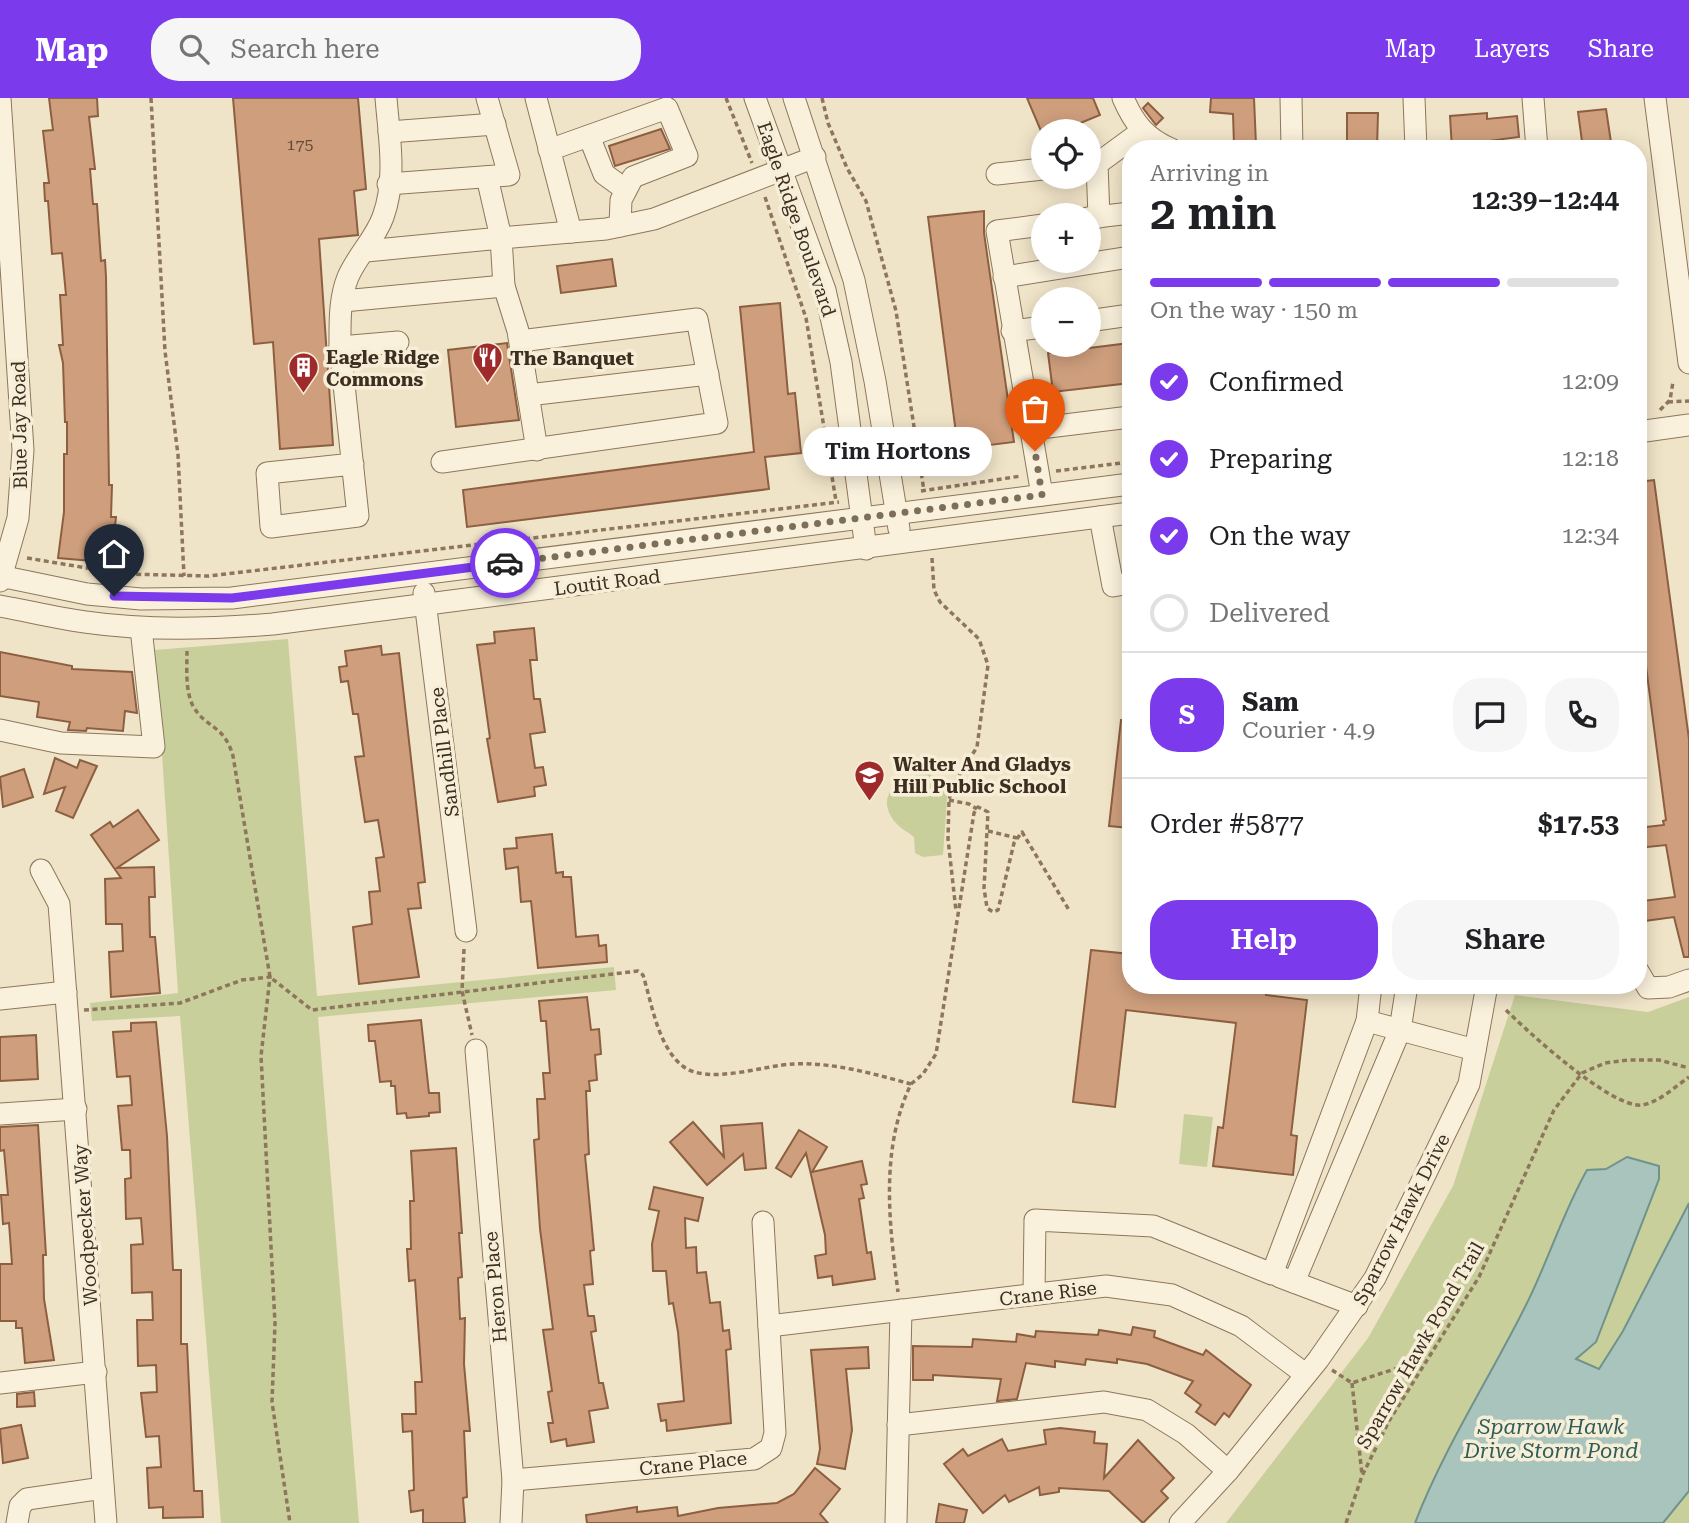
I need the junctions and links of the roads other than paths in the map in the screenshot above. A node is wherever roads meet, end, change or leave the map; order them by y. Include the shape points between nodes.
1 (0, 98) edge
2 (386, 98) edge
3 (487, 98) edge
4 (536, 98) edge
5 (755, 98) edge
6 (794, 98) edge
7 (1123, 98) edge
8 (1291, 98) edge
9 (1414, 98) edge
10 (1533, 98) edge
11 (1655, 98) edge
12 (495, 124) junction
13 (1142, 131) junction
14 (389, 132) junction
15 (589, 136) junction
16 (1129, 140) edge
17 (1151, 140) edge
18 (1291, 140) edge
19 (1416, 140) edge
20 (1536, 140) edge
21 (1122, 144) edge
22 (550, 150) junction
23 (815, 157) junction
24 (1101, 159) edge
25 (781, 170) junction
26 (1031, 170) edge
27 (997, 174) dead end
28 (487, 177) junction
29 (388, 184) junction
30 (626, 190) junction
31 (1122, 214) edge
32 (1101, 217) edge
33 (620, 226) junction
34 (1031, 227) edge
35 (571, 232) junction
36 (501, 238) junction
37 (366, 251) junction
38 (1122, 258) edge
39 (1004, 276) junction
40 (505, 286) junction
41 (342, 301) junction
42 (1122, 316) edge
43 (1101, 319) edge
44 (1031, 329) edge
45 (1012, 331) junction
46 (520, 341) junction
47 (398, 342) dead end
48 (340, 347) junction
49 (1689, 363) edge
50 (708, 374) junction
51 (528, 395) junction
52 (1122, 418) edge
53 (1689, 425) edge
54 (1032, 429) junction
55 (1647, 431) edge
56 (537, 450) junction
57 (442, 462) dead end
58 (353, 464) junction
59 (1122, 485) edge
60 (1042, 495) junction
61 (897, 514) junction
62 (1122, 514) edge
63 (1100, 517) junction
64 (863, 518) junction
65 (901, 545) junction
66 (866, 549) junction
67 (420, 574) junction
68 (1, 578) edge
69 (1122, 584) edge
70 (426, 605) junction
71 (0, 606) edge
72 (141, 628) junction
73 (0, 730) edge
74 (41, 870) dead end
75 (466, 931) road end
76 (1689, 979) edge
77 (1647, 986) edge
78 (1370, 994) edge
79 (1406, 994) edge
80 (1484, 994) edge
81 (0, 999) edge
82 (67, 1002) junction
83 (1367, 1021) junction
84 (1400, 1030) junction
85 (476, 1050) road end
86 (1475, 1050) junction
87 (76, 1109) junction
88 (0, 1114) edge
89 (763, 1222) dead end
90 (1272, 1274) junction
91 (1294, 1282) junction
92 (1034, 1294) junction
93 (1357, 1306) junction
94 (901, 1310) junction
95 (769, 1326) junction
96 (1312, 1367) junction
97 (96, 1372) junction
98 (0, 1383) edge
99 (898, 1425) junction
100 (1228, 1471) junction
101 (513, 1480) junction
102 (103, 1488) junction
103 (17, 1523) edge
104 (106, 1523) edge
105 (511, 1523) edge
106 (896, 1523) edge
107 (1180, 1523) edge

1 - 68 street, Blue Jay Road via 23,450 18,518
2 - 14 street
3 - 12 street
4 - 22 street
5 - 25 street, Eagle Ridge Boulevard
6 - 23 street, Eagle Ridge Boulevard
7 - 13 street
8 - 18 street
9 - 19 street
10 - 20 street
11 - 49 street
12 - 14 street
12 - 28 street via 509,175
13 - 16 street
13 - 17 street
14 - 29 street
15 - 22 street
15 - 30 street via 604,174
15 - 30 street via 667,108 687,156 633,177
21 - 24 street
22 - 35 street
23 - 25 street
23 - 61 street, Eagle Ridge Boulevard via 854,280
25 - 33 street via 683,210
25 - 64 street, Eagle Ridge Boulevard via 825,289 841,362
26 - 27 street
28 - 29 street
28 - 36 street
29 - 37 street via 384,215
30 - 33 street
31 - 32 street
33 - 35 street
34 - 39 street via 998,231
35 - 36 street
36 - 37 street
36 - 40 street
37 - 41 street via 348,276
38 - 39 street
39 - 45 street
40 - 41 street
40 - 46 street
41 - 48 street
42 - 43 street
44 - 45 street
45 - 54 street
46 - 50 street via 697,319
46 - 51 street
47 - 48 street
48 - 58 street
50 - 51 street
50 - 56 street via 718,423
51 - 56 street
52 - 54 street
53 - 55 street
54 - 60 street
56 - 57 street
58 - 58 street via 358,516 271,527 267,473
59 - 60 street, Loutit Road
60 - 61 street, Loutit Road
61 - 64 street, Loutit Road
61 - 65 street, Eagle Ridge Boulevard
62 - 63 street, Loutit Road
63 - 65 street, Loutit Road
63 - 69 street via 1113,586
64 - 66 street, Eagle Ridge Boulevard
64 - 67 street, Loutit Road
65 - 66 street, Loutit Road
66 - 70 street, Loutit Road
67 - 68 street, Loutit Road via 232,598 141,599
67 - 70 street, Sandhill Place
70 - 72 street, Loutit Road via 273,624
70 - 75 street, Sandhill Place
71 - 72 street, Loutit Road
72 - 73 street via 154,747 61,743
74 - 82 street, Woodpecker Way via 59,904
76 - 77 street via 1669,987
78 - 83 street
79 - 84 street
80 - 86 street, Sparrow Hawk Drive
81 - 82 street
82 - 87 street, Woodpecker Way
83 - 84 street
83 - 90 street
84 - 86 street
84 - 91 street
85 - 101 street, Heron Place
86 - 93 street, Sparrow Hawk Drive via 1469,1084 1419,1193
87 - 88 street
87 - 97 street, Woodpecker Way
89 - 95 street, Crane Place
90 - 91 street
90 - 92 street via 1153,1226 1035,1220
91 - 93 street
92 - 94 street, Crane Rise
92 - 96 street, Crane Rise via 1106,1286 1172,1295 1241,1326
93 - 96 street, Sparrow Hawk Drive
94 - 95 street, Crane Rise
94 - 99 street
95 - 101 street, Crane Place via 775,1433 771,1448 754,1459
96 - 100 street, Sparrow Hawk Drive
97 - 98 street
97 - 102 street, Woodpecker Way
99 - 100 street via 1104,1402 1147,1410 1186,1434
99 - 106 street
100 - 107 street, Sparrow Hawk Drive
101 - 105 street, Heron Place
102 - 103 street via 27,1499 20,1506
102 - 104 street, Woodpecker Way

